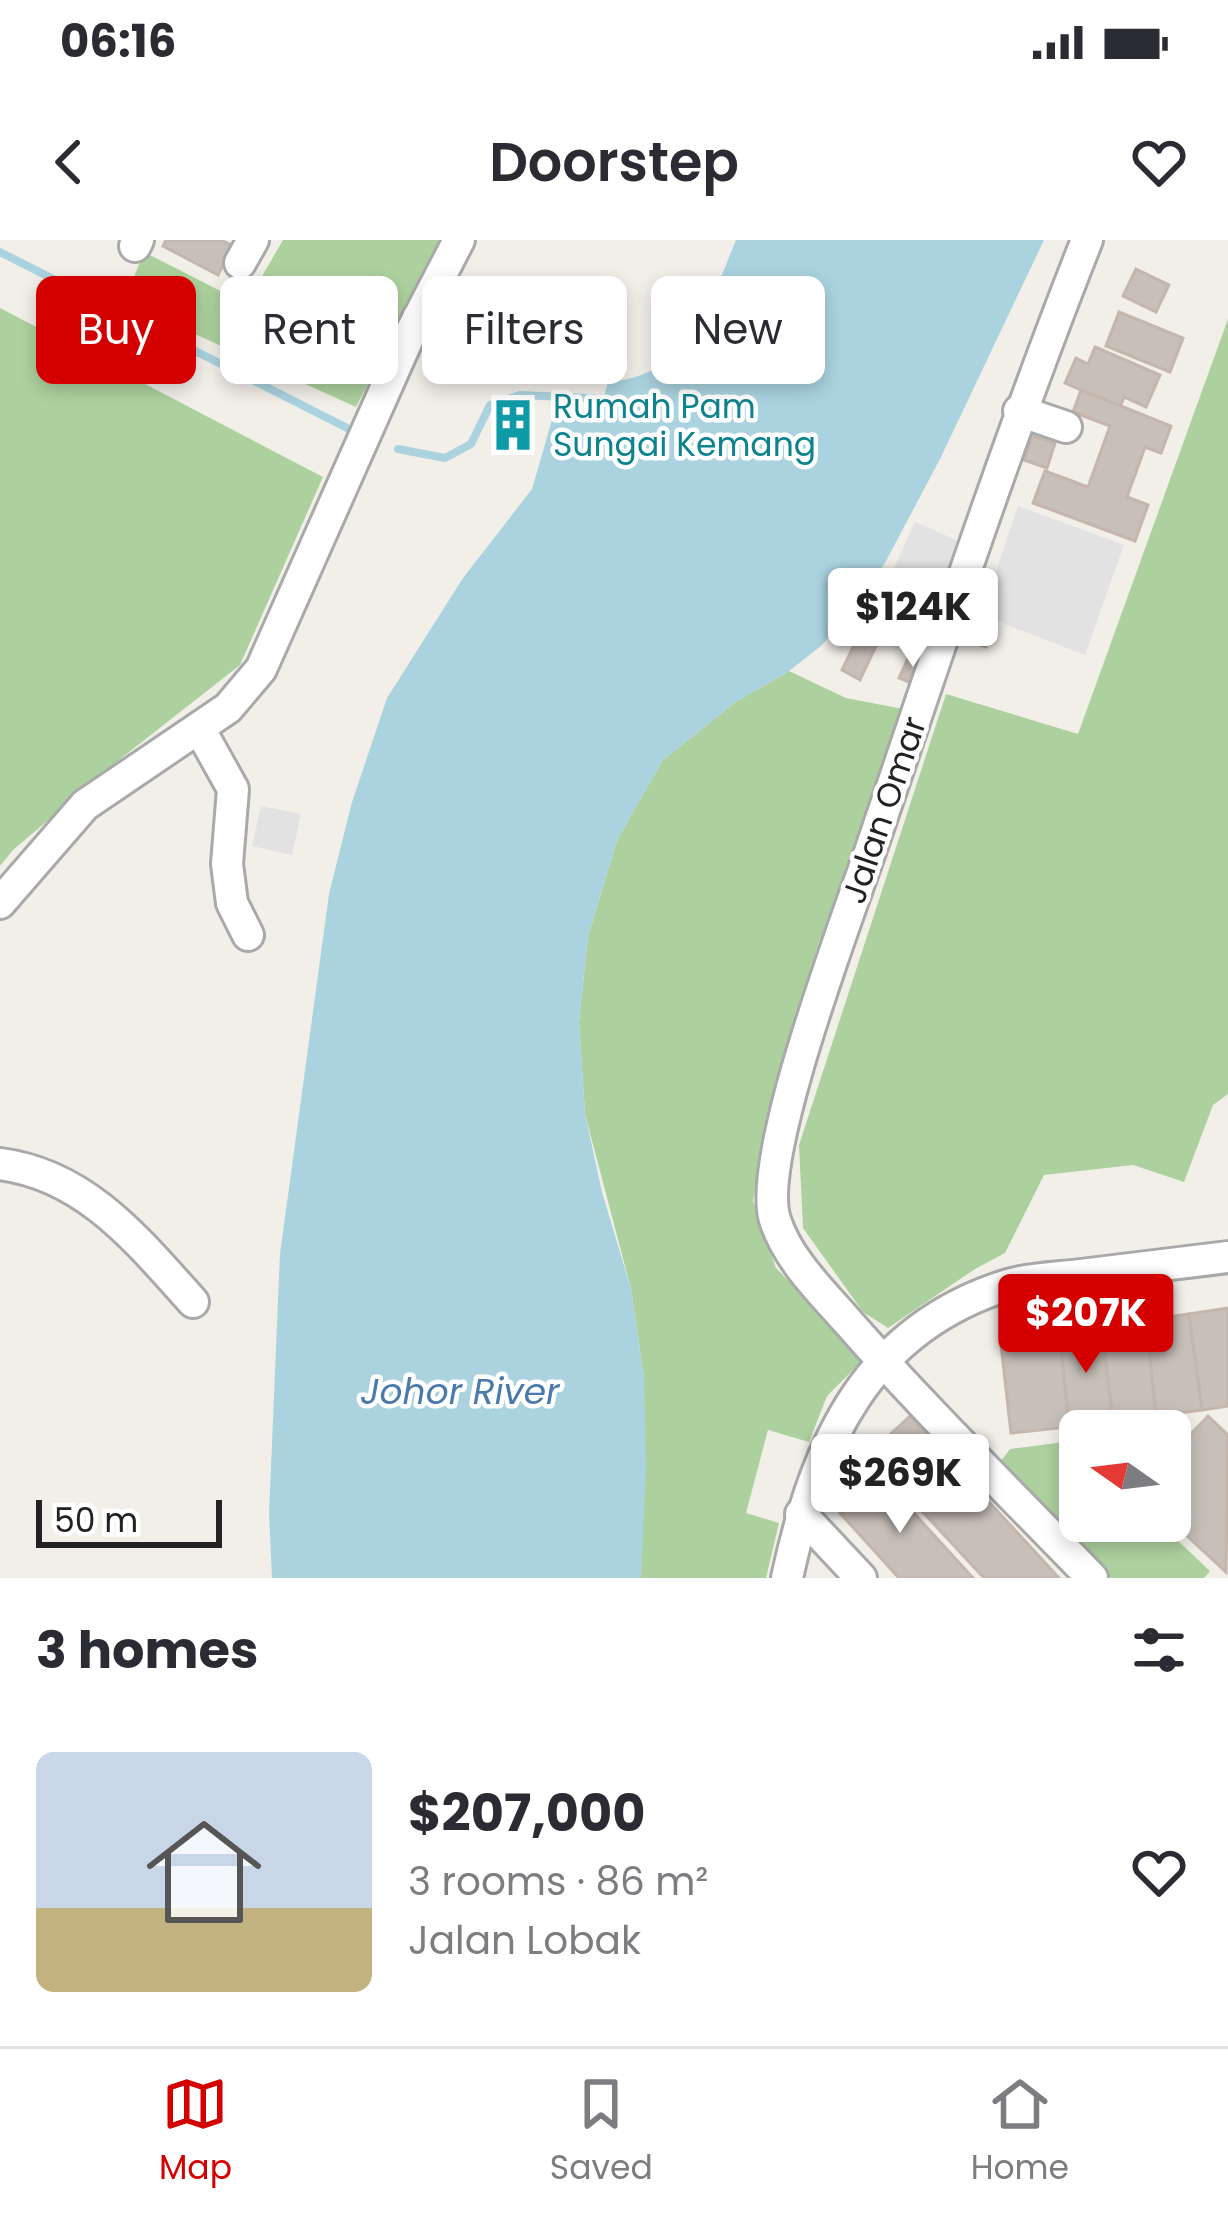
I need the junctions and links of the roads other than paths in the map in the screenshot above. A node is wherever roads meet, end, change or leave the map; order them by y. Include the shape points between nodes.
1 (459, 240) edge
2 (1087, 240) edge
3 (418, 318) junction
4 (422, 320) edge
5 (1019, 412) junction
6 (1066, 427) dead end
7 (199, 728) junction
8 (0, 903) edge
9 (248, 934) dead end
10 (0, 1164) edge
11 (1228, 1257) edge
12 (193, 1302) dead end
13 (883, 1361) junction
14 (801, 1514) junction
15 (788, 1578) edge
16 (861, 1578) edge
17 (1092, 1578) edge

1 - 3 street
2 - 5 street, Jalan Omar
3 - 4 street
3 - 7 street via 261,669
5 - 6 street
5 - 13 street, Jalan Omar via 817,1009 776,1155 771,1202 783,1239
7 - 8 street via 85,806
7 - 9 street via 233,789 227,864 232,902
10 - 12 street via 66,1183 123,1225
11 - 13 street via 1013,1284 956,1304
13 - 14 street via 835,1428
13 - 17 street, Jalan Omar
14 - 15 street
14 - 16 street

